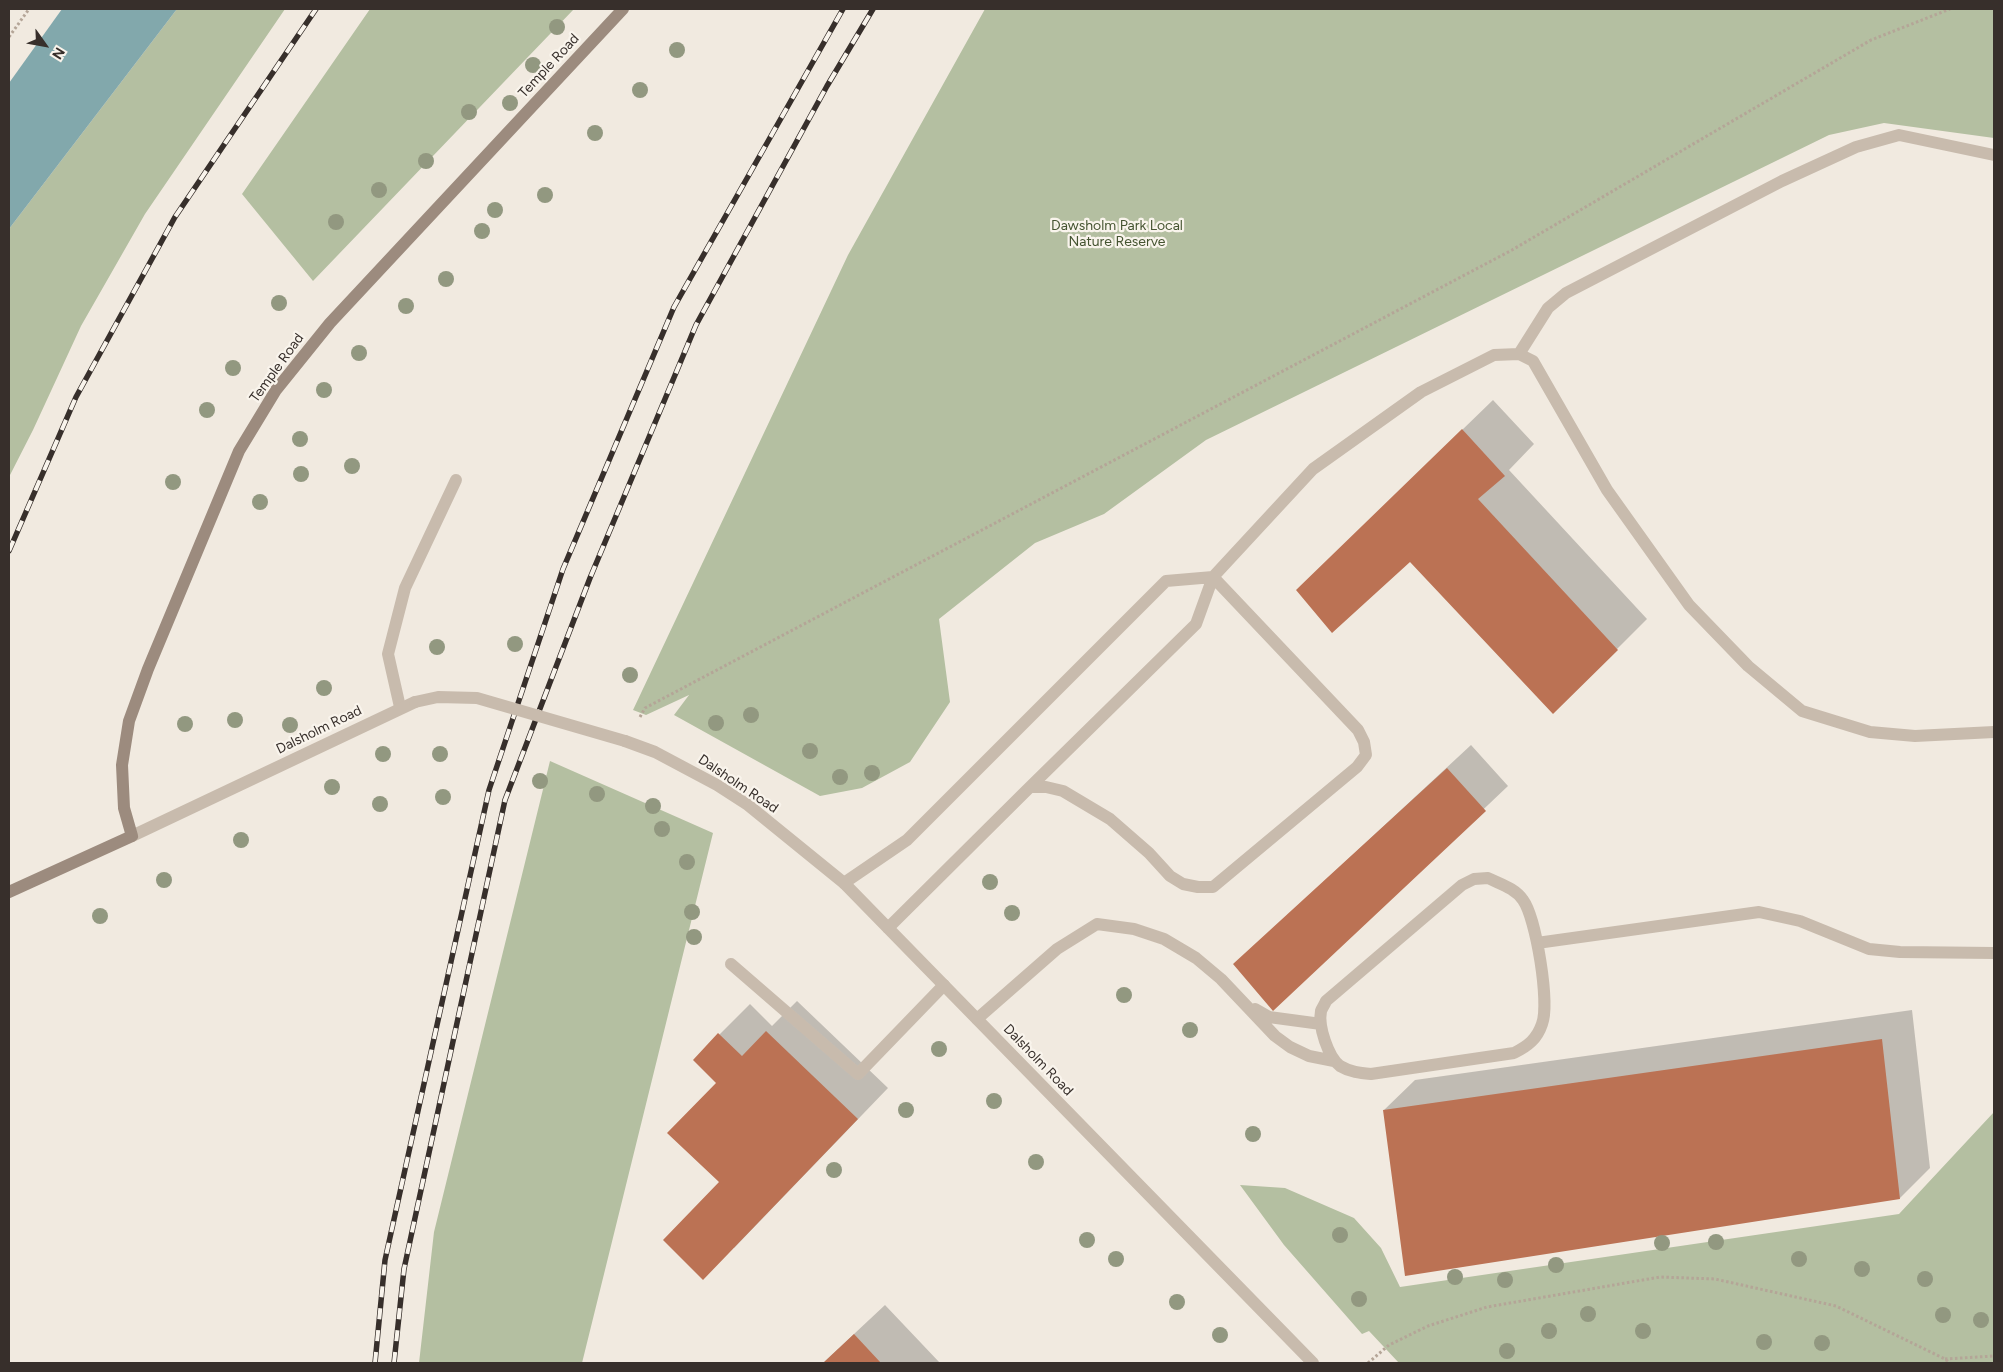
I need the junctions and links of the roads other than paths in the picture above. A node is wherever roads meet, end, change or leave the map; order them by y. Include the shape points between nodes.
1 (623, 9) edge
2 (1994, 155) edge
3 (1519, 354) junction
4 (456, 480) dead end
5 (1213, 576) junction
6 (400, 707) junction
7 (1994, 732) edge
8 (1030, 787) junction
9 (132, 836) junction
10 (844, 883) junction
11 (9, 892) edge
12 (888, 928) junction
13 (1537, 944) junction
14 (1994, 953) edge
15 (731, 964) dead end
16 (944, 985) junction
17 (1246, 1004) junction
18 (977, 1019) junction
19 (1322, 1024) junction
20 (1334, 1061) junction
21 (1313, 1363) edge

1 - 9 street, Temple Road via 330,323 276,390 240,451 129,721 122,765 124,808
2 - 3 street via 1899,135 1856,147 1782,181 1566,293 1548,308
3 - 5 street via 1494,355 1421,392 1313,469
3 - 7 street via 1533,361 1607,490 1688,605 1748,666 1802,711 1870,732 1915,736
4 - 6 street via 405,588 388,654
5 - 8 street via 1196,624
5 - 8 street via 1358,730 1366,755 1357,767 1213,887 1183,884 1170,876 1110,819 1063,791
5 - 10 street via 1166,581 907,840
6 - 9 street, Dalsholm Road
6 - 10 street, Dalsholm Road, bridge via 438,697 477,698 655,752 748,805
8 - 12 street
9 - 11 street, Dalsholm Road
10 - 12 street, Dalsholm Road
12 - 16 street, Dalsholm Road
13 - 14 street via 1759,912 1800,921 1869,948 1900,952
13 - 19 street via 1529,910 1522,899 1512,889 1488,878 1474,879 1462,885 1326,1000 1321,1011
13 - 20 street via 1546,1010 1536,1038 1527,1046 1514,1053 1371,1074 1350,1071
15 - 16 street via 858,1074
16 - 18 street, Dalsholm Road
17 - 18 street via 1196,958 1164,939 1134,929 1097,924 1057,949
17 - 19 street via 1269,1017
17 - 20 street via 1290,1047 1309,1056
18 - 21 street, Dalsholm Road
19 - 20 street

